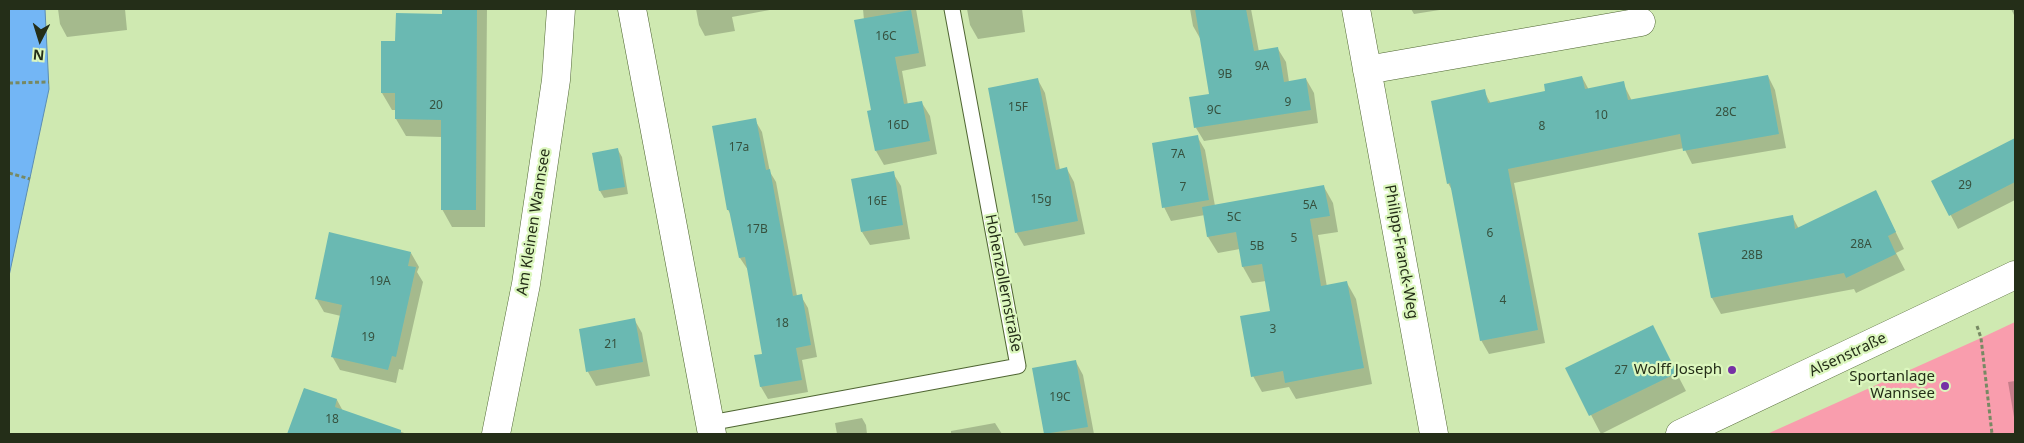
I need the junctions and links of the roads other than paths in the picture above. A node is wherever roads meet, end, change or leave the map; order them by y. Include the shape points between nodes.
1 (561, 9) edge
2 (632, 9) edge
3 (952, 9) edge
4 (1356, 9) edge
5 (1641, 22) dead end
6 (1368, 70) junction
7 (2015, 275) edge
8 (711, 429) edge
9 (496, 434) edge
10 (1434, 434) edge
11 (1680, 434) edge

1 - 9 street, Am Kleinen Wannsee via 556,80 526,284
2 - 8 street, Hohenzollernstraße
3 - 8 lane, Hohenzollernstraße via 1018,366
4 - 6 street, Philipp-Franck-Weg
5 - 6 street
6 - 10 street, Philipp-Franck-Weg
7 - 11 street, Alsenstraße

